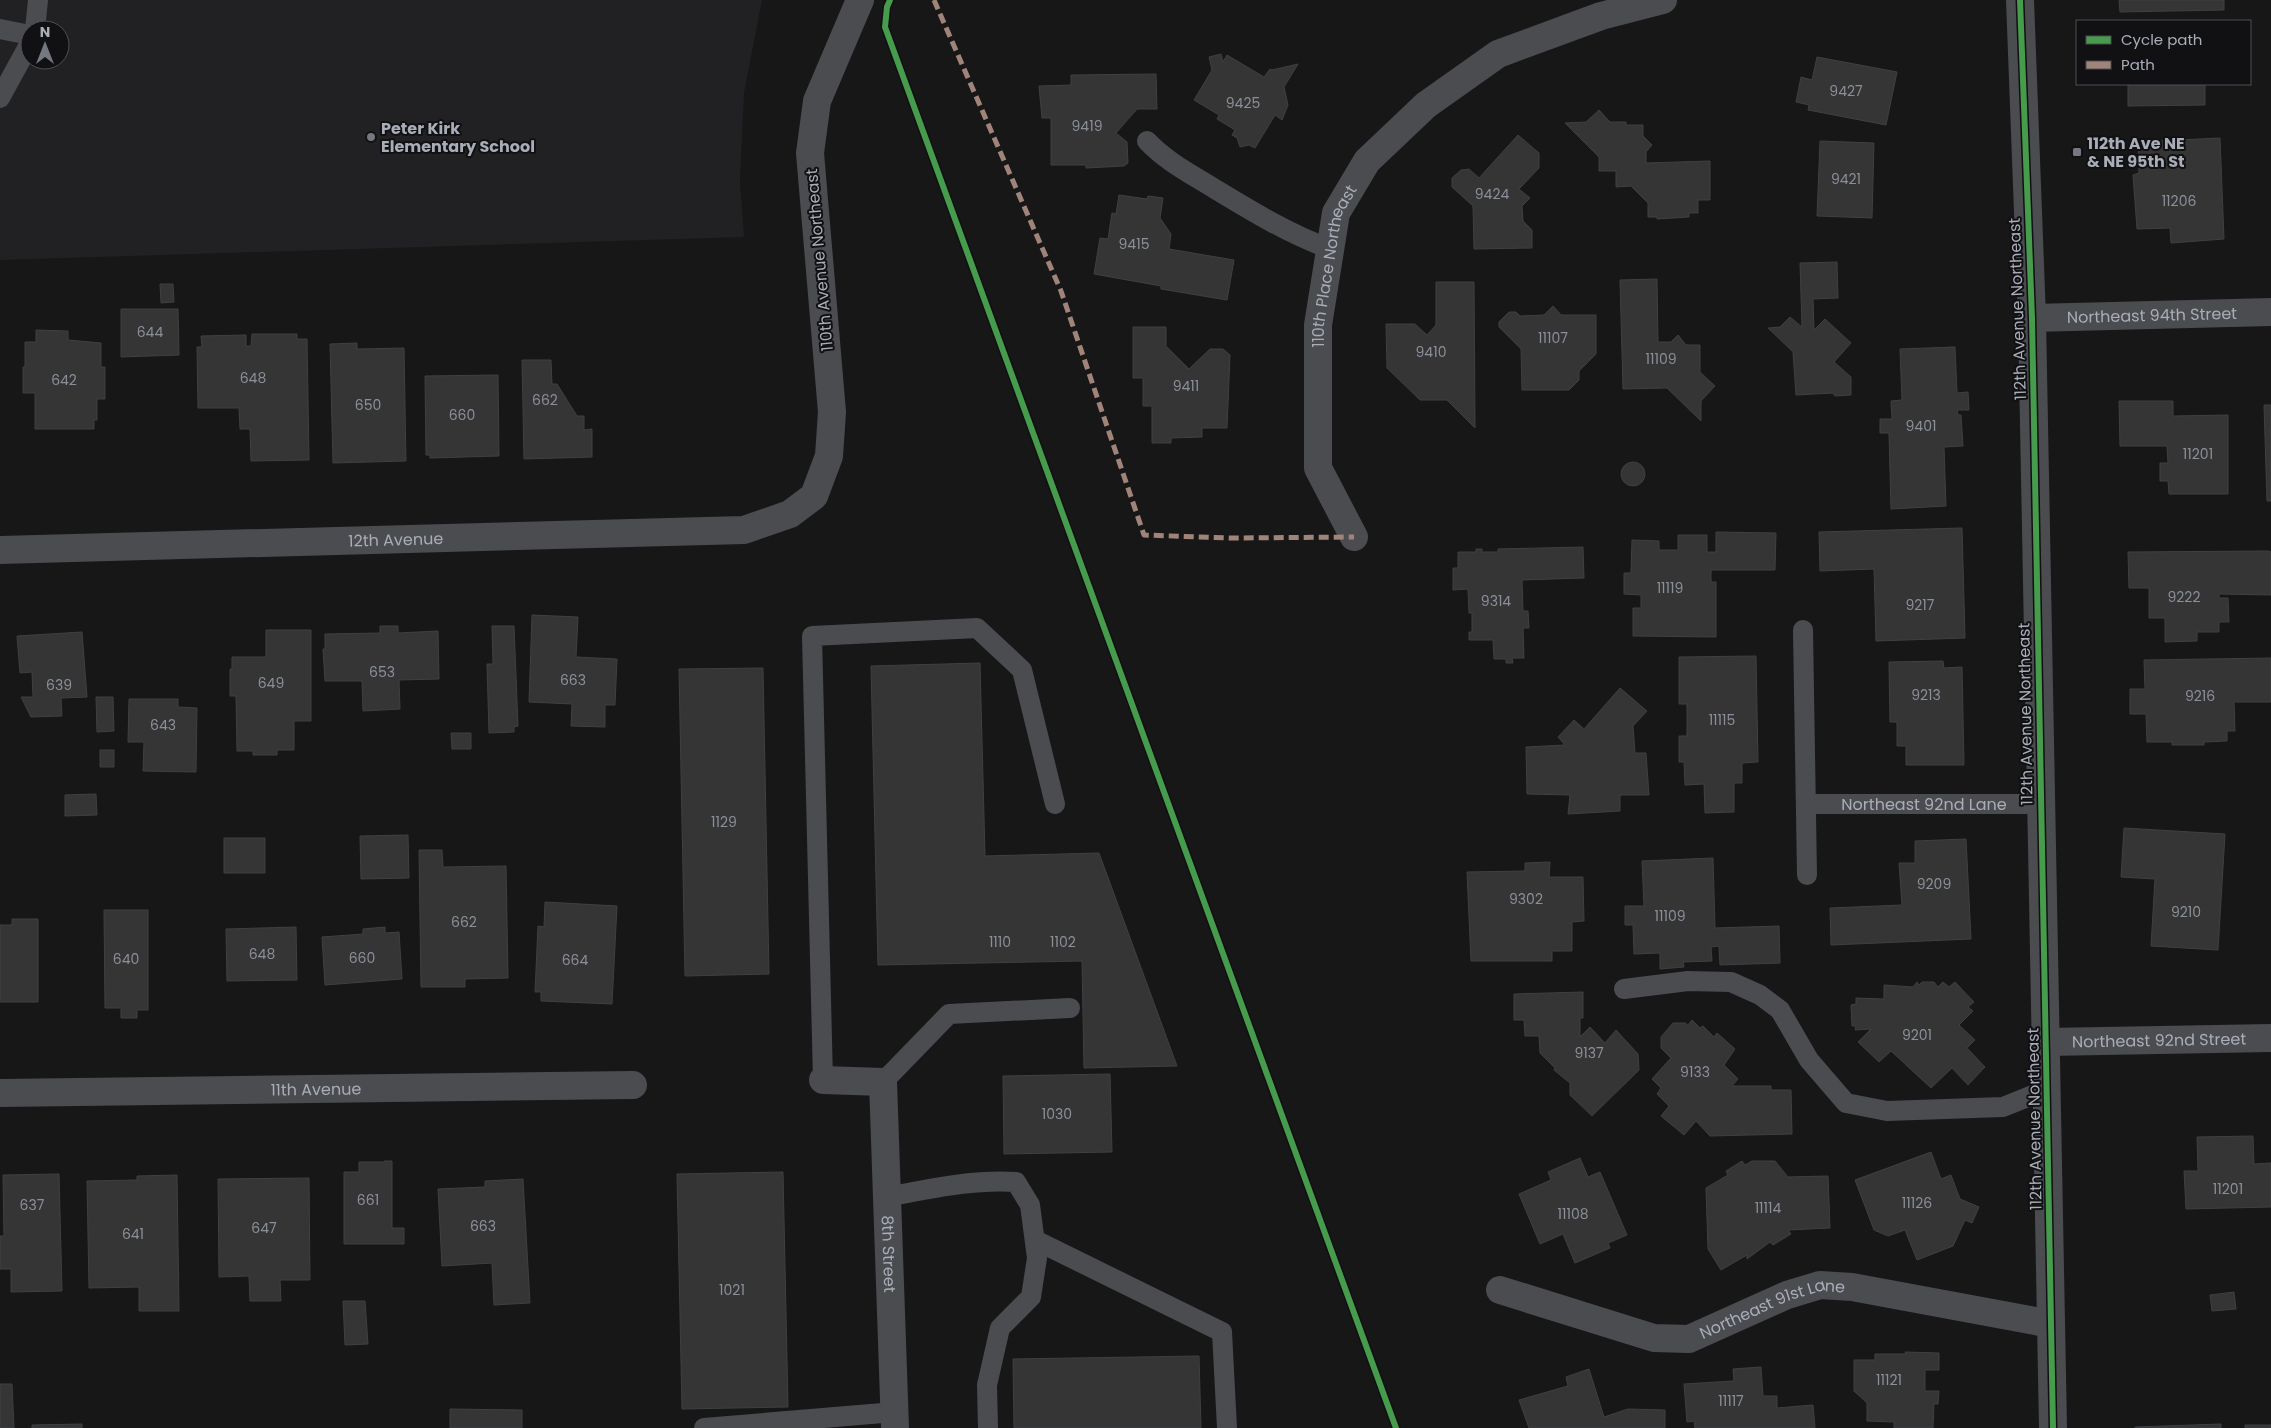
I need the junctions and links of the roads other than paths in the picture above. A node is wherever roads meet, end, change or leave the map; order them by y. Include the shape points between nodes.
1 (38, 0) edge
2 (860, 0) edge
3 (1663, 0) edge
4 (2020, 0) edge
5 (35, 20) edge
6 (0, 29) edge
7 (20, 33) edge
8 (20, 61) edge
9 (0, 98) edge
10 (1147, 141) dead end
11 (1330, 249) junction
12 (2271, 312) edge
13 (2032, 318) junction
14 (790, 514) joint
15 (1354, 537) dead end
16 (0, 550) edge
17 (1803, 630) dead end
18 (1055, 804) dead end
19 (1806, 804) junction
20 (2040, 804) junction
21 (1807, 875) dead end
22 (1624, 989) dead end
23 (1070, 1008) dead end
24 (2271, 1038) edge
25 (2047, 1042) junction
26 (823, 1080) joint
27 (883, 1082) junction
28 (633, 1085) dead end
29 (2048, 1090) junction
30 (0, 1092) edge
31 (887, 1197) junction
32 (1035, 1240) junction
33 (1500, 1290) dead end
34 (2050, 1324) junction
35 (895, 1420) edge
36 (704, 1428) edge
37 (988, 1428) edge
38 (1227, 1428) edge
39 (2053, 1428) edge

1 - 5 lane
2 - 14 street, 110th Avenue Northeast via 818,101 810,153 832,412 829,456 814,496
3 - 11 street, 110th Place Northeast via 1601,16 1498,54 1426,105 1367,161 1336,213
4 - 13 street, 112th Avenue Northeast
6 - 7 lane
8 - 9 lane
10 - 11 lane via 1162,156 1266,220 1297,237
11 - 15 street, 110th Place Northeast via 1318,325 1318,468
12 - 13 street, Northeast 94th Street
13 - 20 street, 112th Avenue Northeast
14 - 16 street, 12th Avenue via 744,530
17 - 19 lane
18 - 26 lane via 1022,670 976,628 812,636
19 - 20 lane, Northeast 92nd Lane
19 - 21 lane
20 - 25 street, 112th Avenue Northeast
22 - 29 lane via 1688,981 1731,982 1760,995 1780,1010 1809,1060 1846,1103 1887,1111 2003,1107
23 - 27 lane via 949,1014
24 - 25 street, Northeast 92nd Street
25 - 29 street, 112th Avenue Northeast
26 - 27 street
27 - 31 street, 8th Street
28 - 30 street, 11th Avenue
29 - 34 street, 112th Avenue Northeast
31 - 32 lane via 949,1185 1016,1182 1030,1205
31 - 35 street, 8th Street
32 - 37 lane via 1037,1258 1031,1297 1000,1328 988,1385
32 - 38 lane via 1222,1332
33 - 34 street, Northeast 91st Lane via 1654,1338 1689,1339 1787,1295 1820,1285 1852,1287
34 - 39 street, 112th Avenue Northeast
35 - 36 lane

